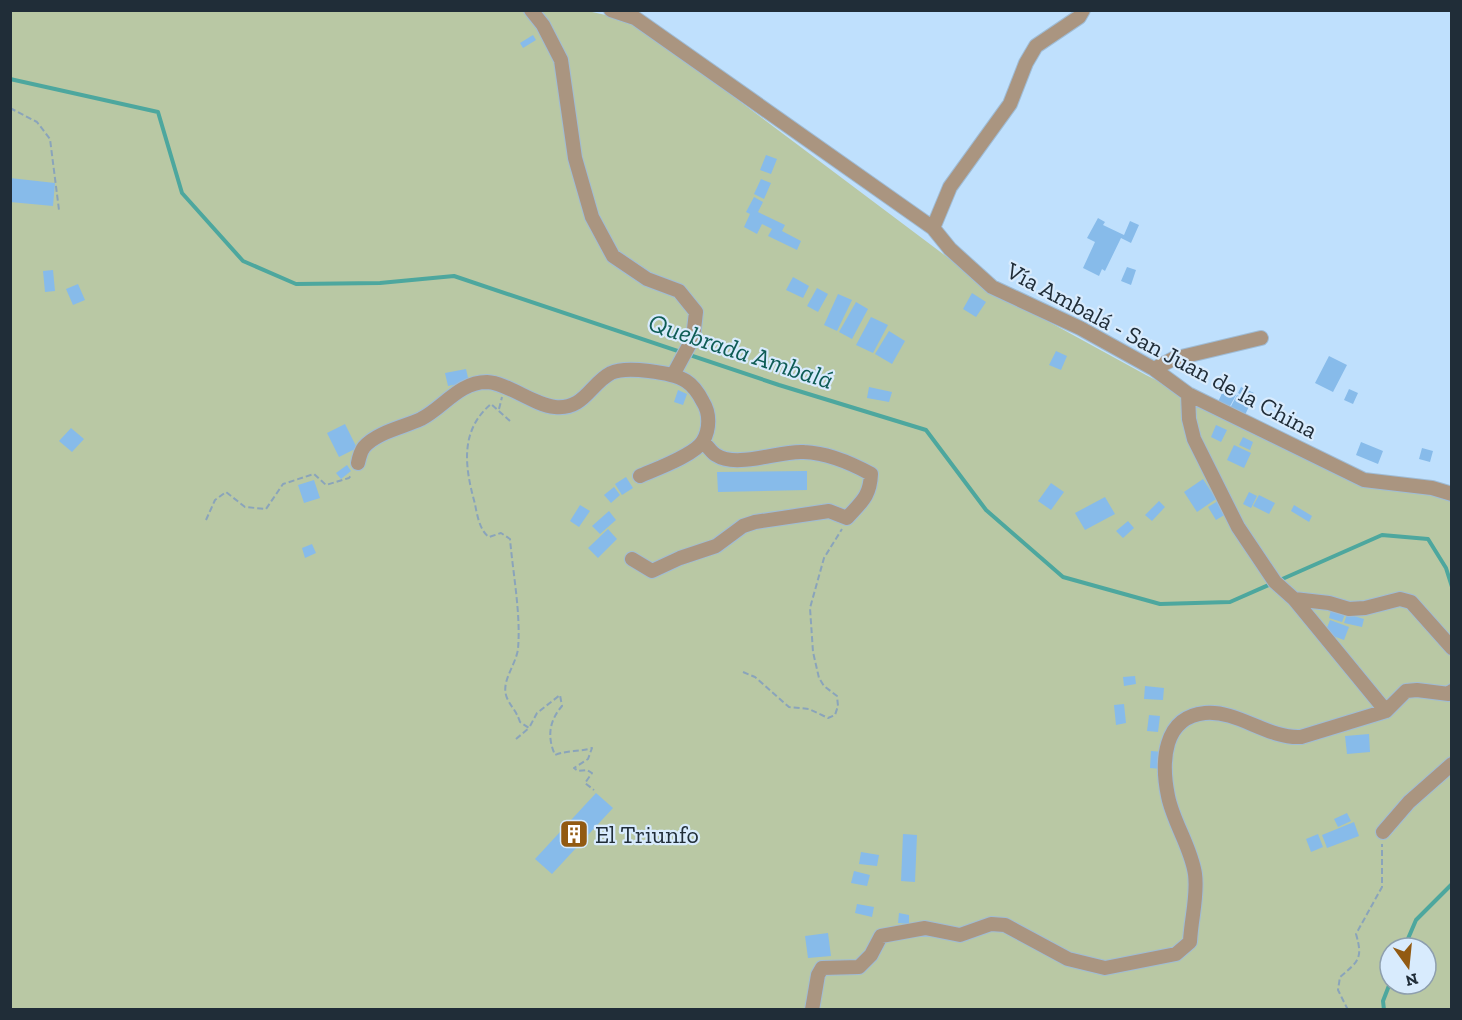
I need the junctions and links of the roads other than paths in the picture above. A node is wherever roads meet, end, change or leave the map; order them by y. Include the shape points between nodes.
1 (531, 10) edge
2 (611, 10) edge
3 (1083, 10) edge
4 (933, 228) junction
5 (1262, 338) dead end
6 (1154, 369) junction
7 (673, 375) junction
8 (1188, 394) junction
9 (703, 442) junction
10 (358, 464) road end
11 (640, 476) dead end
12 (1452, 494) edge
13 (632, 559) dead end
14 (1294, 599) junction
15 (1452, 648) edge
16 (1451, 696) edge
17 (1386, 711) junction
18 (1452, 764) edge
19 (1383, 832) road end
20 (812, 1010) edge

1 - 7 street via 561,60 575,158 591,217 614,256 647,279 679,291 696,312 693,338
2 - 4 street, Vía Ambalá - San Juan de la China via 635,18
3 - 4 street via 1079,17 1036,46 1010,104 950,187
4 - 6 street, Vía Ambalá - San Juan de la China via 992,287 1080,328
5 - 6 street via 1173,359
6 - 8 street, Vía Ambalá - San Juan de la China
7 - 9 street via 687,381 709,411
7 - 10 street via 614,372 602,378 576,404 556,407 490,382 472,384 424,417 372,440 363,448
8 - 12 street, Vía Ambalá - San Juan de la China via 1364,480
8 - 14 street via 1189,419 1201,458 1238,527 1275,582
9 - 11 street
9 - 13 street via 722,459 757,459 803,452 856,466 871,474 871,488 847,518 829,511 754,522 716,546 651,571
14 - 15 street via 1349,609 1400,599 1411,602
14 - 17 street
16 - 17 street via 1406,692
17 - 20 street via 1287,738 1207,713 1188,716 1175,726 1166,749 1168,796 1194,870 1196,887 1190,942 1176,954 1105,968 1068,959 1005,925 991,924 960,935 925,928 881,936 860,967 822,968
18 - 19 street via 1408,802

